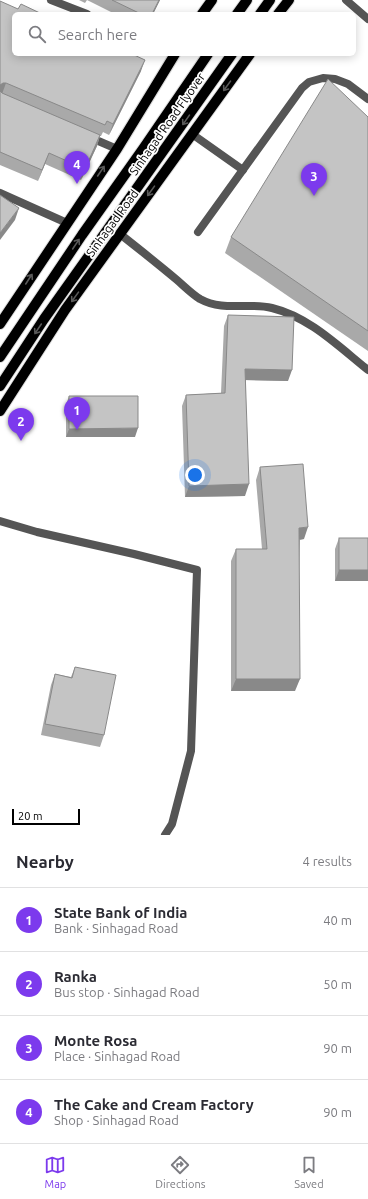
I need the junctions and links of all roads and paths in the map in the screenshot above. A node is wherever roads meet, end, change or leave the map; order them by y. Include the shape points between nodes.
1 (51, 0) edge
2 (212, 0) edge
3 (246, 0) edge
4 (270, 0) edge
5 (289, 0) edge
6 (346, 0) edge
7 (82, 12) edge
8 (203, 12) edge
9 (238, 12) edge
10 (261, 12) edge
11 (280, 12) edge
12 (368, 20) edge
13 (174, 56) edge
14 (207, 56) edge
15 (231, 56) edge
16 (249, 56) edge
17 (368, 99) edge
18 (80, 133) edge
19 (192, 134) junction
20 (117, 149) junction
21 (243, 170) junction
22 (0, 193) edge
23 (67, 223) junction
24 (198, 232) dead end
25 (120, 234) junction
26 (0, 324) edge
27 (0, 357) edge
28 (368, 370) edge
29 (0, 386) edge
30 (0, 411) edge
31 (0, 521) edge
32 (165, 835) edge

1 - 7 street
2 - 8 main road
3 - 9 main road
4 - 10 main road
5 - 11 main road
6 - 12 street
13 - 20 main road
27 -> 14 main road, Sinhagad Road Flyover
15 -> 29 main road, Sinhagad Road Flyover via 44,319
16 -> 19 main road, Sinhagad Road
17 - 21 street via 348,84 335,79 323,78 309,82
18 - 20 street
19 - 21 street
19 -> 25 main road, Sinhagad Road
23 -> 20 main road
21 - 24 street
22 - 23 street
26 -> 23 main road
25 - 28 street via 200,299 218,306 270,307 301,318
25 -> 30 main road, Sinhagad Road via 65,310
31 - 32 street via 196,570 191,751 172,824

